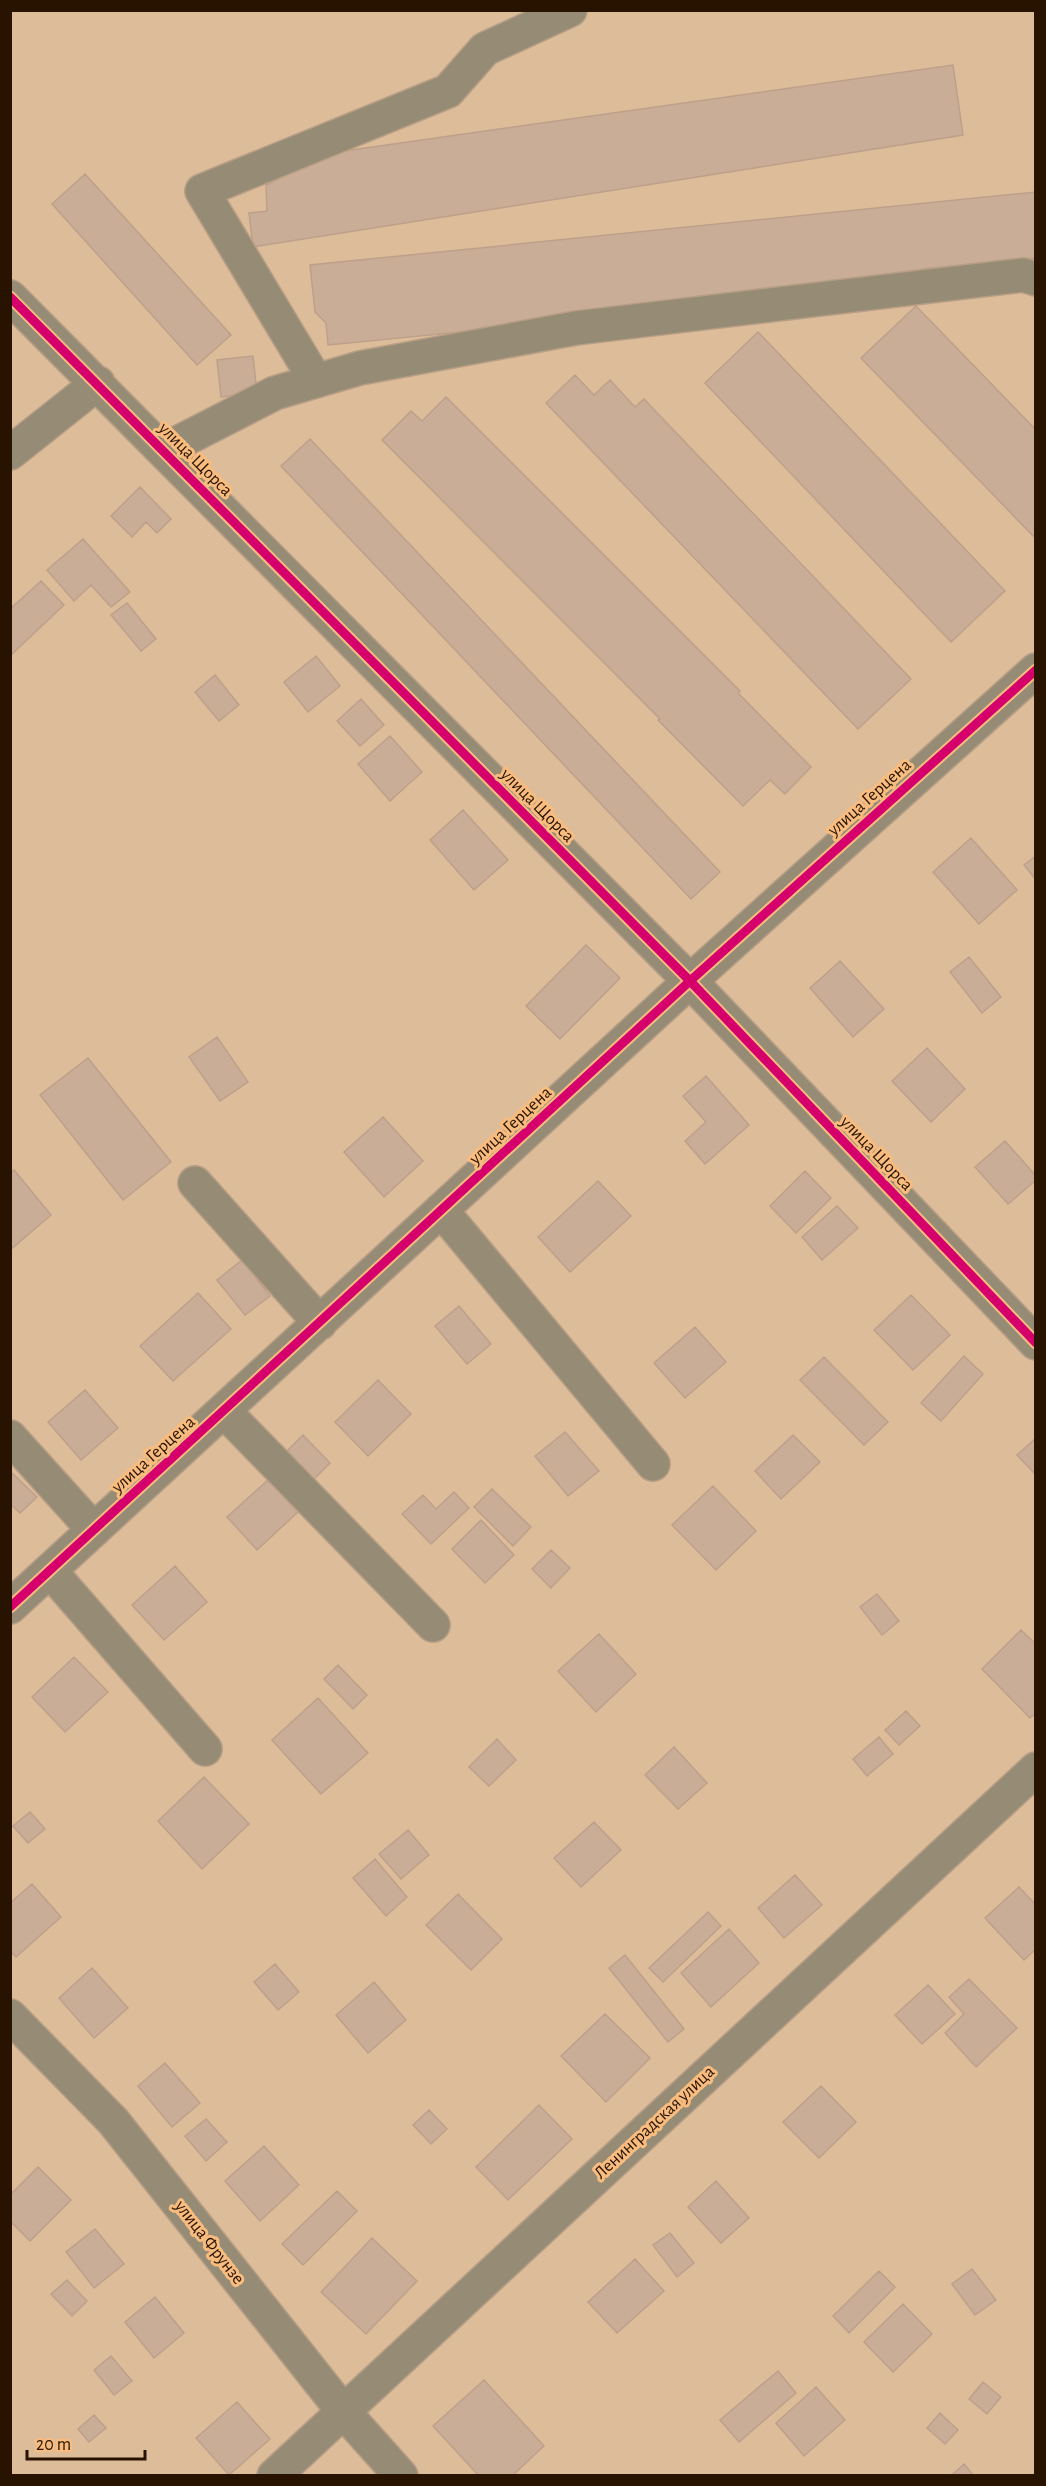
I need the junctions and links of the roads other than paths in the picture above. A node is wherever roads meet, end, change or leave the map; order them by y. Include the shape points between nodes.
1 (570, 10) edge
2 (1035, 279) edge
3 (10, 297) edge
4 (316, 381) junction
5 (98, 383) junction
6 (164, 450) junction
7 (10, 453) edge
8 (1035, 670) edge
9 (690, 981) junction
10 (195, 1183) dead end
11 (441, 1210) junction
12 (320, 1323) junction
13 (1035, 1343) edge
14 (224, 1411) junction
15 (10, 1437) edge
16 (653, 1464) dead end
17 (94, 1530) junction
18 (51, 1572) junction
19 (10, 1607) edge
20 (433, 1625) dead end
21 (205, 1749) dead end
22 (1035, 1769) edge
23 (10, 2016) edge
24 (343, 2411) junction
25 (274, 2475) edge
26 (401, 2475) edge

1 - 4 street via 485,49 448,91 202,191
2 - 4 street via 1023,275 576,328 360,368
3 - 5 street, улица Щорса
4 - 6 street via 275,393
5 - 6 street, улица Щорса
5 - 7 street
6 - 9 street, улица Щорса
8 - 9 street, улица Герцена
9 - 11 street, улица Герцена
9 - 13 street, улица Щорса
10 - 12 street
11 - 12 street, улица Герцена
11 - 16 street
12 - 14 street, улица Герцена
14 - 17 street, улица Герцена
14 - 20 street
15 - 17 street
17 - 18 street, улица Герцена
18 - 19 street, улица Герцена
18 - 21 street
22 - 24 street, Ленинградская улица
23 - 24 street, улица Фрунзе via 113,2121
24 - 25 street, Ленинградская улица
24 - 26 street, улица Фрунзе

